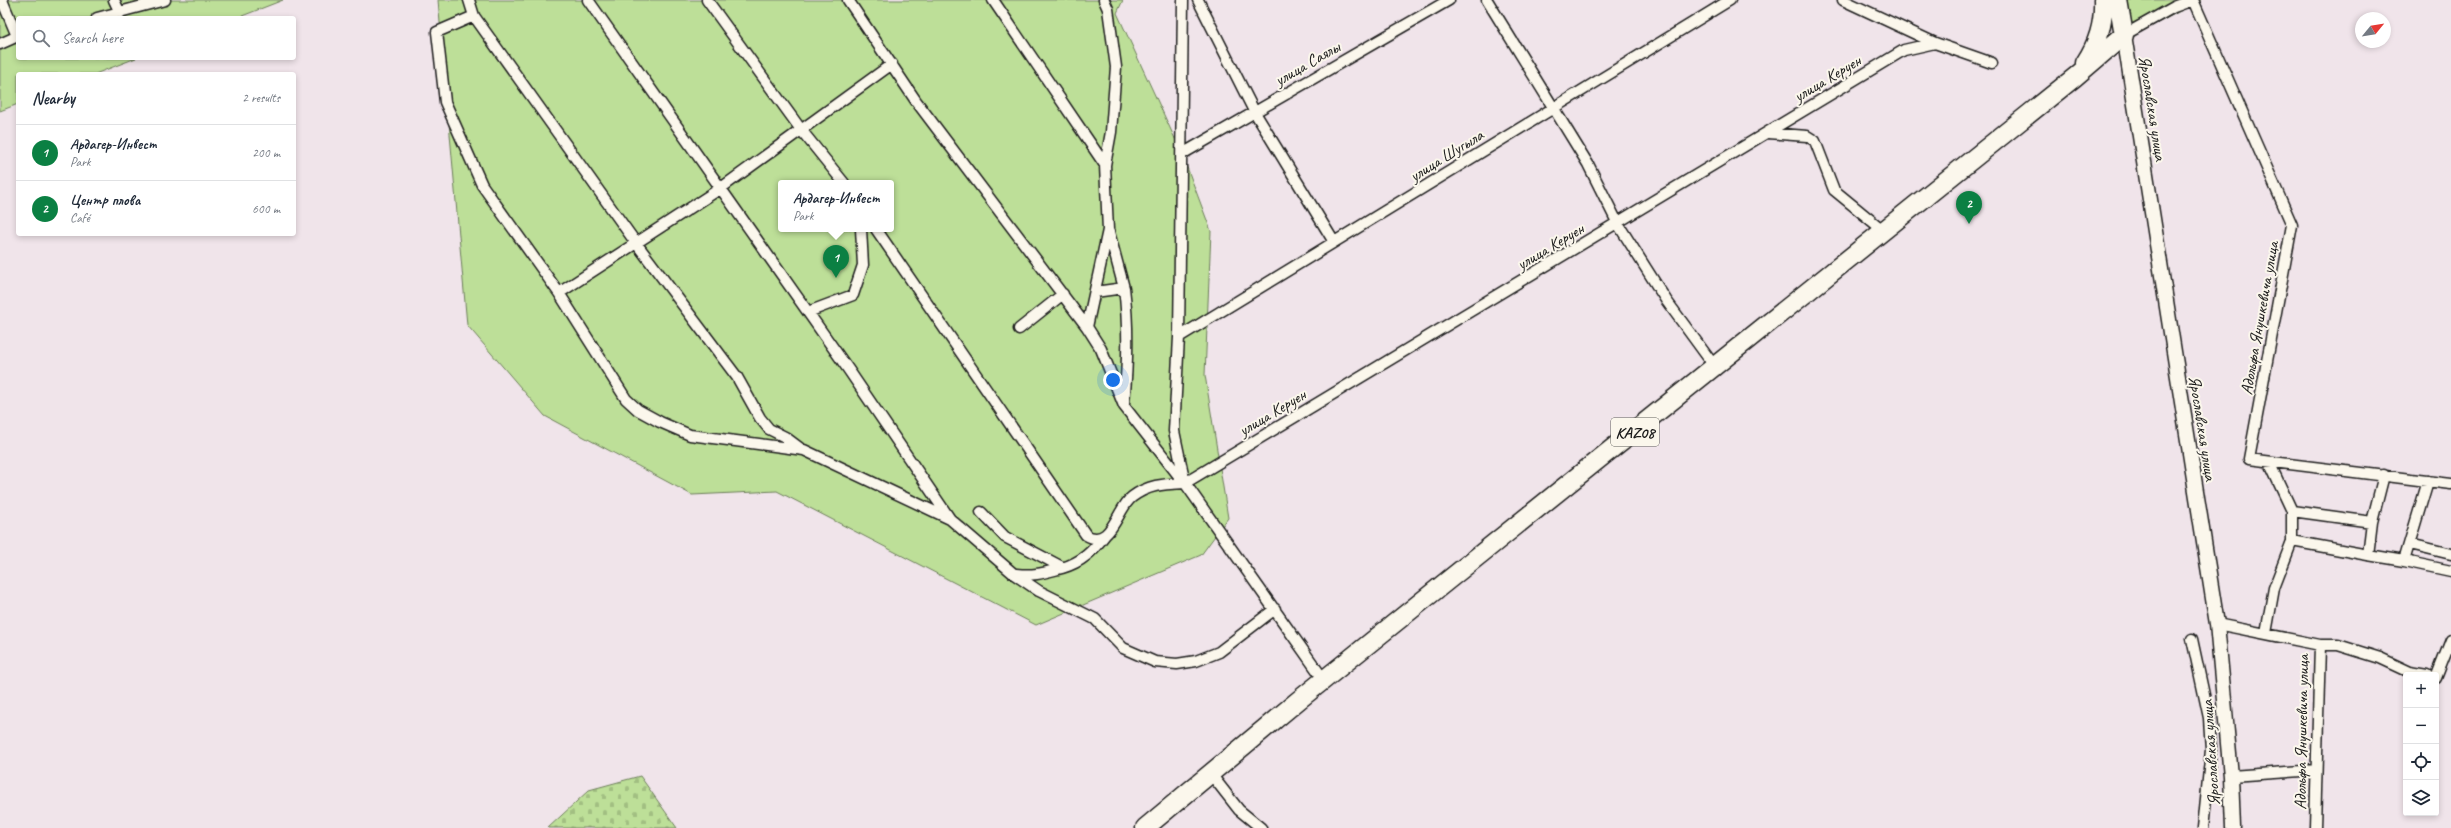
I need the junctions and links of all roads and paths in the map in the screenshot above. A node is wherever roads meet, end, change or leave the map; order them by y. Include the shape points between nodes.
1 (2, 0) edge
2 (114, 0) edge
3 (165, 0) edge
4 (468, 0) edge
5 (588, 0) edge
6 (707, 0) edge
7 (848, 0) edge
8 (993, 0) edge
9 (1104, 0) edge
10 (1183, 0) edge
11 (1198, 0) edge
12 (1449, 0) edge
13 (1487, 0) edge
14 (1730, 0) edge
15 (1843, 0) edge
16 (2103, 0) edge
17 (2118, 0) edge
18 (2193, 0) edge
19 (2173, 4) edge
20 (120, 13) junction
21 (106, 16) edge
22 (474, 16) junction
23 (16, 34) edge
24 (2124, 35) junction
25 (16, 36) edge
26 (1935, 43) junction
27 (0, 44) edge
28 (1992, 63) dead end
29 (892, 64) junction
30 (2074, 77) junction
31 (1553, 108) junction
32 (1254, 111) junction
33 (802, 131) junction
34 (1768, 133) junction
35 (1182, 154) junction
36 (1105, 165) junction
37 (842, 180) edge
38 (721, 188) junction
39 (1618, 224) junction
40 (1108, 230) junction
41 (861, 232) edge
42 (878, 232) edge
43 (1884, 232) junction
44 (1334, 242) junction
45 (636, 243) junction
46 (1124, 288) junction
47 (1095, 292) junction
48 (559, 293) junction
49 (1063, 294) junction
50 (808, 312) junction
51 (1087, 327) junction
52 (1019, 329) dead end
53 (1179, 337) junction
54 (1715, 367) junction
55 (1124, 406) junction
56 (801, 449) junction
57 (2269, 462) junction
58 (2384, 475) junction
59 (2428, 481) junction
60 (1185, 483) junction
61 (2451, 484) edge
62 (2292, 511) junction
63 (981, 512) dead end
64 (950, 520) junction
65 (2372, 522) junction
66 (1105, 535) junction
67 (2292, 541) junction
68 (2410, 544) junction
69 (2451, 554) edge
70 (2368, 555) junction
71 (2404, 561) junction
72 (1062, 567) junction
73 (2451, 571) edge
74 (1014, 574) junction
75 (1275, 609) junction
76 (2217, 624) junction
77 (2266, 633) junction
78 (2192, 638) dead end
79 (2451, 640) edge
80 (2320, 645) junction
81 (2410, 672) edge
82 (2438, 672) edge
83 (1324, 680) junction
84 (2316, 770) junction
85 (1210, 773) junction
86 (2231, 776) junction
87 (1145, 828) edge
88 (1261, 828) edge
89 (2203, 828) edge
90 (2233, 828) edge
91 (2315, 828) edge

1 - 23 street
2 - 20 street
3 - 20 street
4 - 22 street
5 - 38 street
6 - 33 street
7 - 29 street
8 - 36 street
9 - 36 street via 1108,9 1116,67 1111,132
10 - 35 street
11 - 32 street
12 - 32 street, улица Саялы
13 - 31 street
14 - 31 street, улица Шугыла
15 - 26 street
16 - 30 highway via 2102,28 2094,50
17 - 24 highway
18 - 19 street
18 - 57 street, Адольфа Янушкевича улица via 2292,225 2249,459
19 - 24 street
20 - 21 street
22 - 45 street
22 - 48 street via 438,32 445,102 482,185
24 - 30 highway, KAZ08
24 - 76 main road, Ярославская улица
25 - 27 street
26 - 28 street
26 - 34 street, улица Керуен via 1904,50
29 - 33 street
29 - 49 street via 970,174
30 - 43 highway, KAZ08
31 - 39 street via 1588,164
31 - 44 street, улица Шугыла
32 - 35 street, улица Саялы
32 - 44 street
33 - 37 street
33 - 38 street
34 - 39 street, улица Керуен
34 - 43 street via 1807,136 1815,141 1834,190
35 - 53 street
36 - 40 street
38 - 45 street
38 - 50 street
39 - 54 street via 1666,300
39 - 60 street, улица Керуен
40 - 46 street
40 - 47 street
41 - 50 street via 863,265 853,295
42 - 66 street via 1086,535 1092,538
43 - 54 highway, KAZ08
44 - 53 street, улица Шугыла
45 - 48 street
45 - 56 street via 737,377 760,418 769,429
46 - 47 street
46 - 55 street via 1129,353
47 - 51 street
48 - 56 street via 626,399 638,410 690,434
49 - 51 street
49 - 52 street
50 - 64 street
51 - 55 street via 1101,349
53 - 60 street via 1174,431
54 - 83 highway, KAZ08
55 - 60 street
56 - 64 street
57 - 58 street, Адольфа Янушкевича улица
57 - 62 street
58 - 59 street, Адольфа Янушкевича улица
58 - 65 street
59 - 61 street, Адольфа Янушкевича улица
59 - 68 street
60 - 66 street via 1156,484 1131,497
60 - 75 street
62 - 65 street
62 - 67 street
63 - 72 street via 1005,537
64 - 74 street
65 - 70 street
66 - 72 street via 1080,562
67 - 70 street
67 - 77 street via 2274,588
68 - 69 street
68 - 71 street
70 - 71 street
71 - 73 street
72 - 74 street via 1042,575
74 - 75 street via 1039,591 1095,619 1123,648 1154,662 1176,664 1196,661 1219,652
75 - 83 street
76 - 77 street, Адольфа Янушкевича улица
76 - 86 main road, Ярославская улица
77 - 80 street, Адольфа Янушкевича улица
78 - 89 street via 2209,726 2211,750
79 - 82 street
80 - 81 street via 2338,645 2380,658
80 - 84 street, Адольфа Янушкевича улица
83 - 85 highway, KAZ08
84 - 86 street
84 - 91 street, Адольфа Янушкевича улица
85 - 87 highway, KAZ08
85 - 88 street via 1239,810
86 - 90 main road, Ярославская улица

